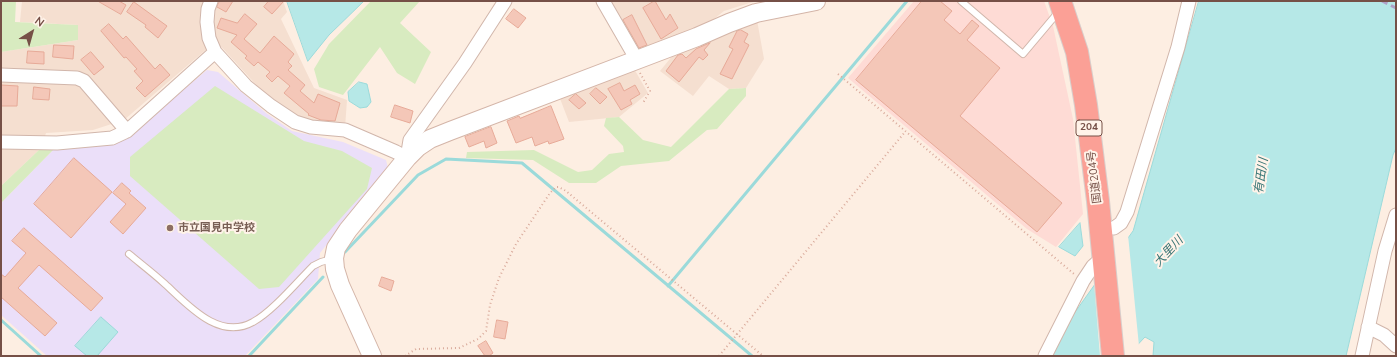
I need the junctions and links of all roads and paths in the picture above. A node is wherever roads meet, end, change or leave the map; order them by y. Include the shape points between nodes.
1 (211, 1) edge
2 (505, 1) edge
3 (603, 1) edge
4 (776, 1) edge
5 (816, 1) edge
6 (961, 1) edge
7 (1189, 1) edge
8 (1067, 4) edge
9 (756, 13) junction
10 (215, 52) junction
11 (637, 60) junction
12 (838, 74) dead end
13 (1, 75) edge
14 (643, 103) dead end
15 (126, 131) junction
16 (906, 132) junction
17 (1, 142) edge
18 (407, 158) junction
19 (1396, 215) edge
20 (1111, 244) junction
21 (129, 254) dead end
22 (334, 258) junction
23 (1083, 281) junction
24 (1368, 327) junction
25 (736, 335) junction
26 (1396, 346) edge
27 (372, 356) edge
28 (405, 356) edge
29 (719, 356) edge
30 (763, 356) edge
31 (1045, 356) edge
32 (1113, 356) edge
33 (1127, 356) edge
34 (1362, 356) edge

1 - 10 street via 207,22 209,38
2 - 18 street via 410,140
3 - 11 street
4 - 9 street
5 - 9 street
6 - 8 lane via 1023,54
7 - 20 street via 1178,47 1127,212
8 - 20 highway, 国道204号 / 204
8 - 20 highway, 国道204号 / 204 via 1084,24 1098,84 1106,145
9 - 11 street
10 - 15 street
10 - 18 street via 246,86 295,122 311,127 345,130
11 - 14 path via 637,66 650,92
11 - 18 street via 430,139
12 - 16 path
13 - 15 street via 77,78 84,81
15 - 17 street via 112,138 57,142
16 - 23 path
16 - 25 path
18 - 22 street via 348,230 336,248
19 - 24 street
20 - 23 street
20 - 32 highway, 国道204号 / 204
20 - 33 highway, 国道204号 / 204
21 - 22 lane via 201,316 219,325 237,328 253,323 267,313 313,266
22 - 27 street via 340,285
23 - 31 street
24 - 26 street via 1384,335
24 - 34 street
25 - 28 path via 566,191 556,187 516,244 499,278 490,305 486,331 459,348 416,349
25 - 29 path
25 - 30 path

